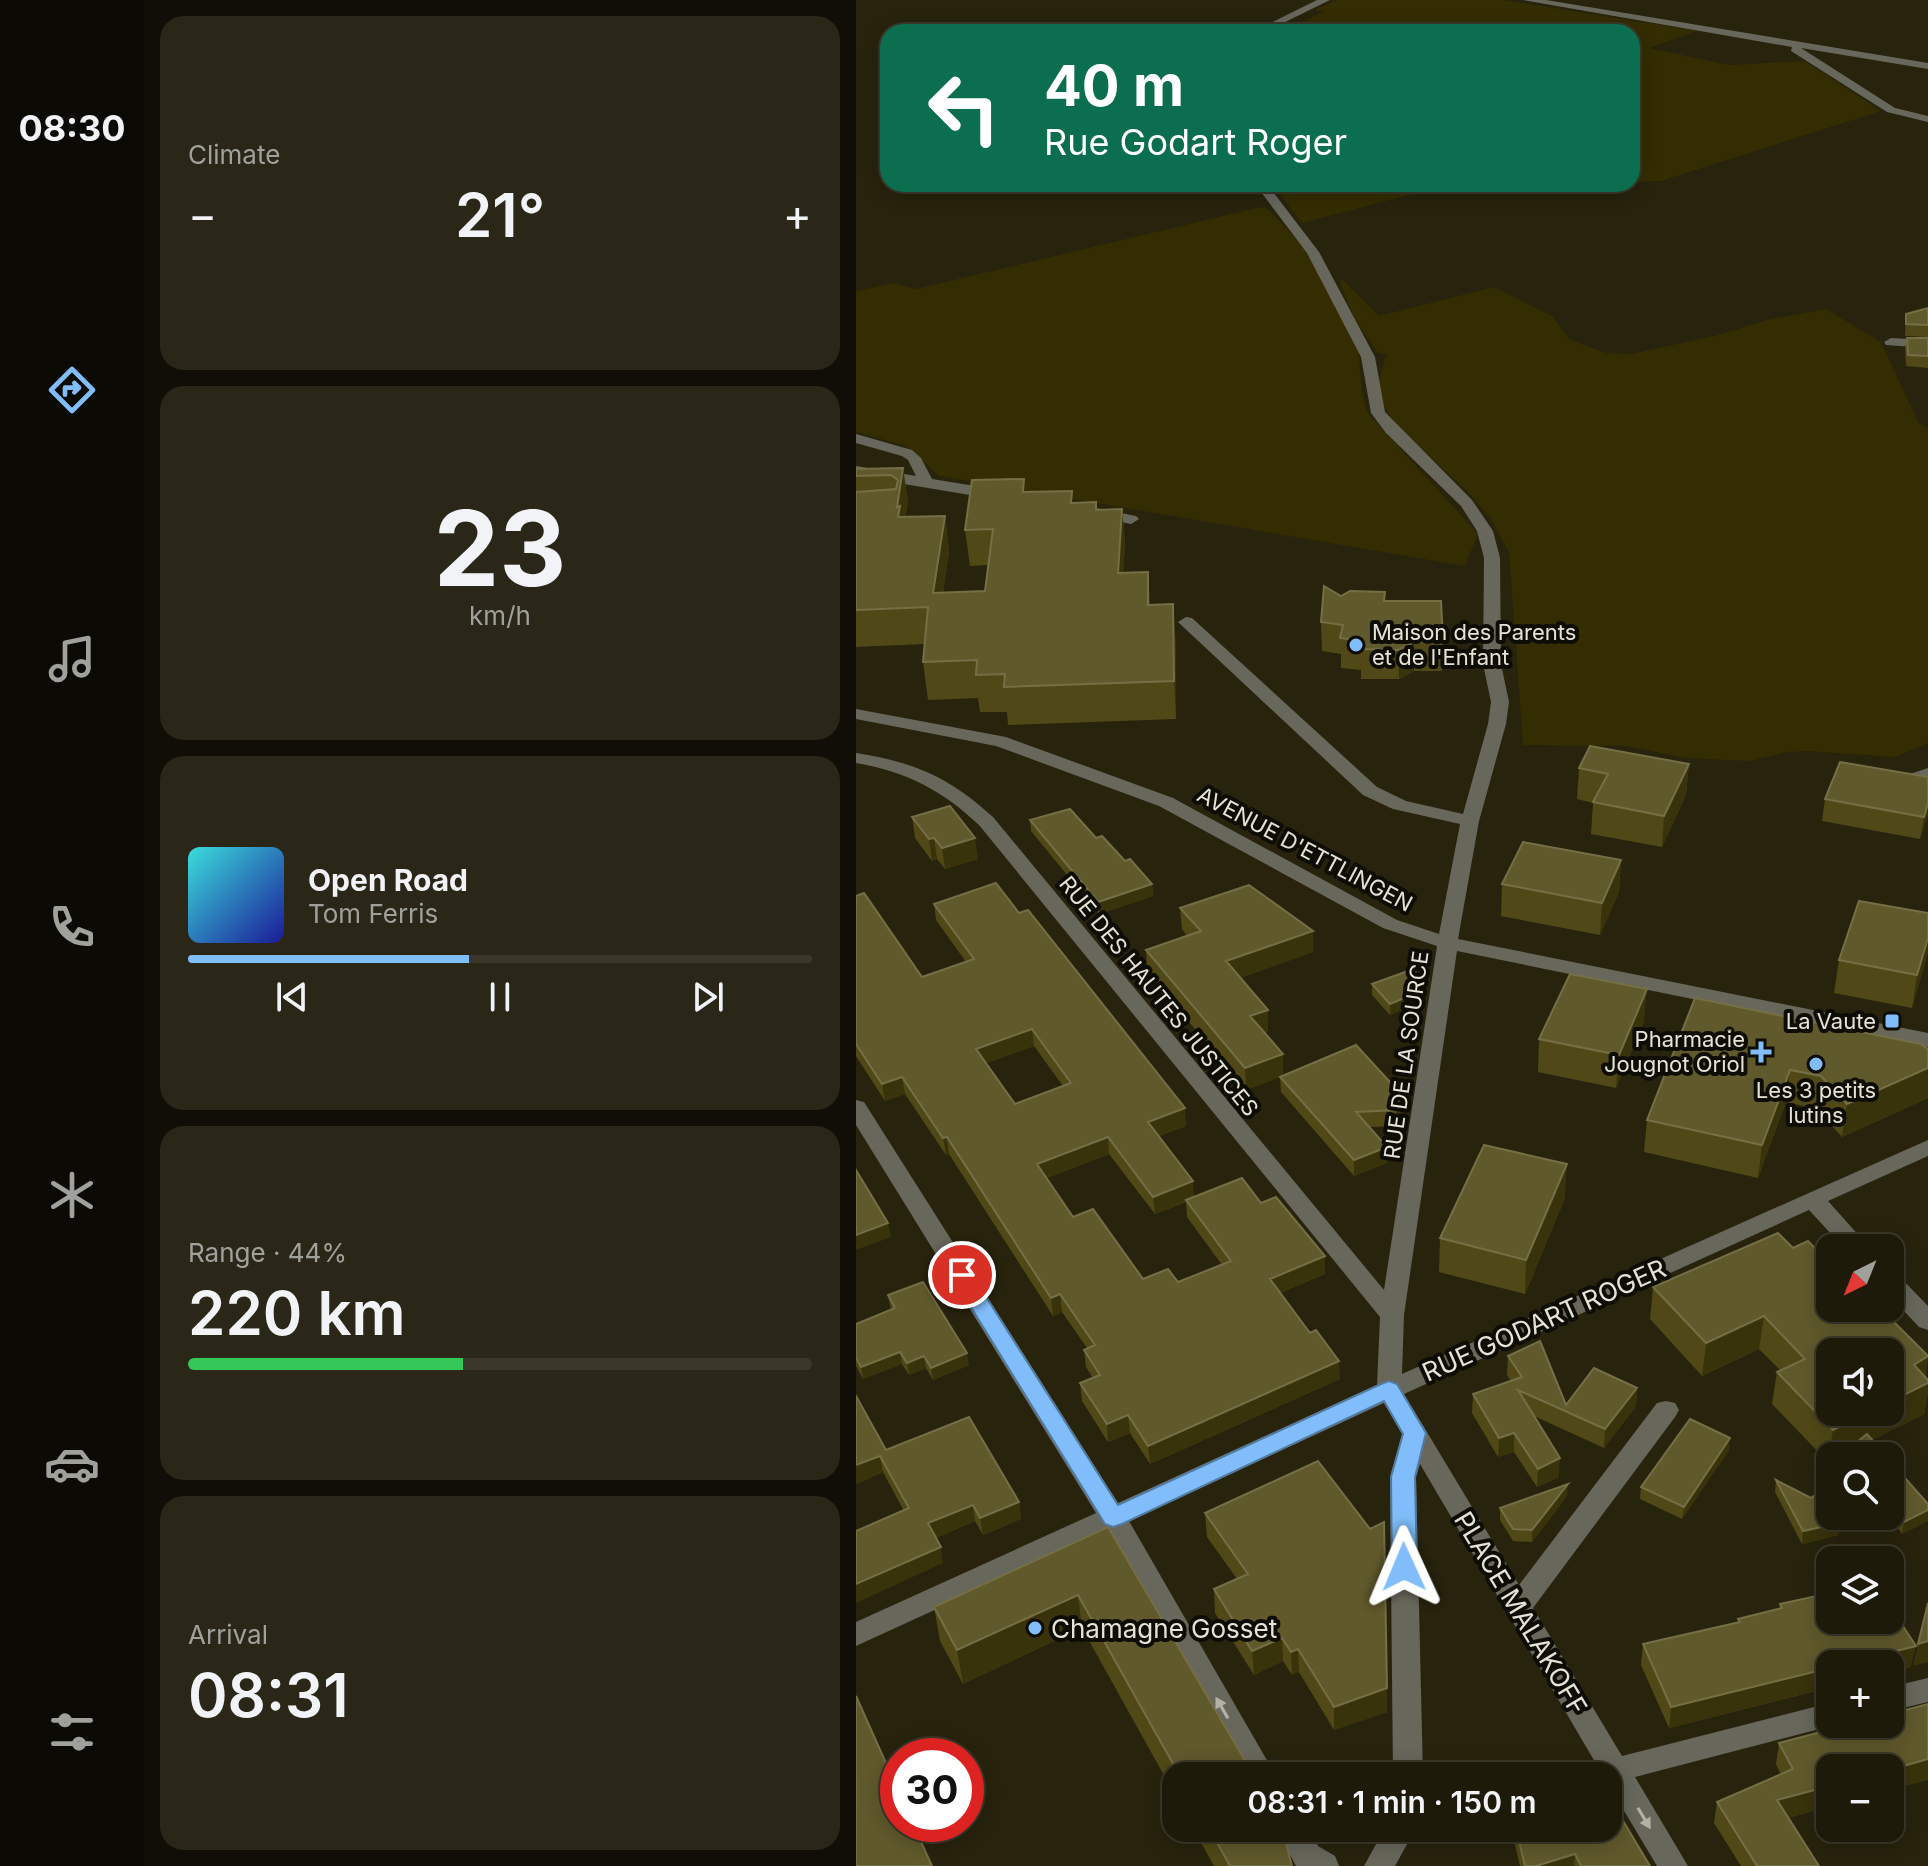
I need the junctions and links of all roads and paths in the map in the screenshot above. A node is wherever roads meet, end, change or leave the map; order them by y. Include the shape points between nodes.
1 (1325, 0) edge
2 (1528, 0) edge
3 (1274, 24) edge
4 (1766, 39) junction
5 (1928, 66) edge
6 (1928, 119) edge
7 (1267, 192) edge
8 (1891, 342) dead end
9 (1928, 344) edge
10 (856, 438) edge
11 (856, 471) edge
12 (926, 482) junction
13 (1006, 497) edge
14 (1084, 510) edge
15 (1131, 519) dead end
16 (1186, 622) dead end
17 (856, 714) edge
18 (856, 758) edge
19 (1928, 773) edge
20 (1907, 781) edge
21 (1470, 821) junction
22 (1447, 943) junction
23 (1928, 1040) edge
24 (856, 1107) edge
25 (1928, 1147) edge
26 (1813, 1200) junction
27 (1845, 1234) edge
28 (1904, 1296) edge
29 (1392, 1315) junction
30 (1928, 1321) edge
31 (1389, 1390) junction
32 (1666, 1410) dead end
33 (1415, 1433) junction
34 (1113, 1518) junction
35 (1518, 1607) junction
36 (856, 1635) edge
37 (1928, 1690) edge
38 (1904, 1696) edge
39 (1816, 1719) edge
40 (1253, 1762) edge
41 (1408, 1762) edge
42 (1596, 1762) edge
43 (1622, 1768) edge
44 (1622, 1799) edge
45 (1299, 1842) edge
46 (1393, 1842) edge
47 (1324, 1866) edge
48 (1379, 1866) edge
49 (1673, 1866) edge

1 - 3 street
2 - 4 street
4 - 5 street
4 - 6 street via 1821,64 1891,110
7 - 21 street, RUE DE LA SOURCE via 1313,252 1368,357 1378,413 1467,503 1485,531 1492,558 1492,664 1500,702
8 - 9 street
10 - 12 street via 907,453
11 - 12 street
12 - 13 street
14 - 15 street
16 - 21 street via 1370,791 1400,805
17 - 22 street, AVENUE D'ETTLINGEN via 1000,741 1166,802 1390,924
18 - 29 street, RUE DES HAUTES JUSTICES via 937,780 986,821
19 - 20 street
21 - 22 street, RUE DE LA SOURCE
22 - 23 street, AVENUE D'ETTLINGEN
22 - 29 street, RUE DE LA SOURCE
24 - 34 street
25 - 26 street, RUE GODART ROGER
26 - 27 street
26 - 31 street, RUE GODART ROGER
28 - 30 street
29 - 31 street, RUE DE LA SOURCE
31 - 33 street, PLACE MALAKOFF
31 - 34 street, RUE GODART ROGER
32 - 35 street
33 - 35 street, PLACE MALAKOFF
33 - 41 street via 1403,1477
34 - 36 street, RUE GODART ROGER
40 -> 34 street
35 - 42 street, PLACE MALAKOFF
37 - 38 street
39 - 43 street
44 -> 49 street, PLACE MALAKOFF
45 - 47 street via 1307,1856
46 - 48 street

